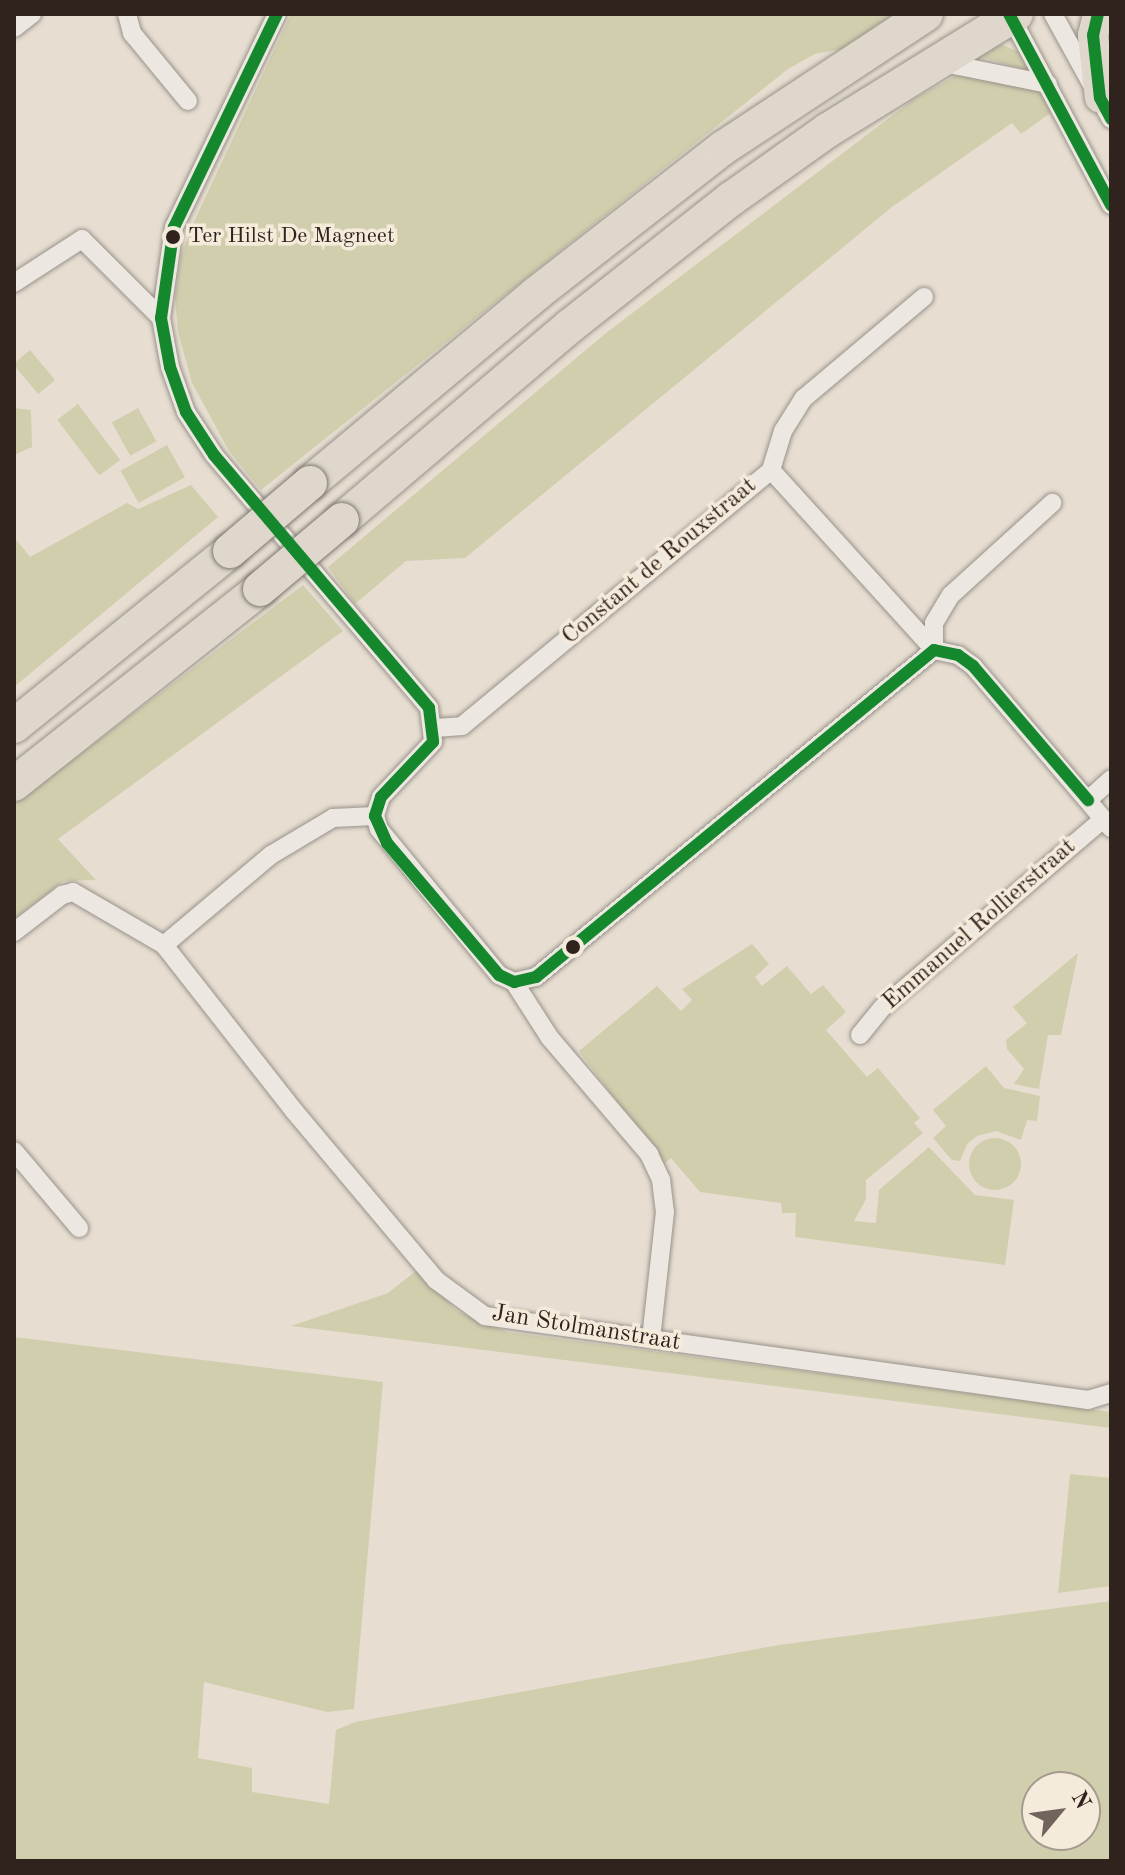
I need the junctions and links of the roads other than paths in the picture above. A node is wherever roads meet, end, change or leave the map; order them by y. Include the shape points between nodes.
1 (32, 14) edge
2 (127, 14) edge
3 (277, 14) edge
4 (1053, 14) edge
5 (1098, 14) edge
6 (922, 15) edge
7 (1012, 15) edge
8 (14, 28) edge
9 (933, 63) junction
10 (1048, 84) junction
11 (188, 101) dead end
12 (1106, 109) edge
13 (1111, 205) edge
14 (14, 283) edge
15 (924, 297) dead end
16 (161, 318) junction
17 (771, 470) junction
18 (1052, 503) dead end
19 (934, 650) junction
20 (14, 726) edge
21 (435, 728) junction
22 (1111, 779) edge
23 (14, 784) edge
24 (1088, 800) junction
25 (375, 816) junction
26 (1107, 824) edge
27 (14, 932) edge
28 (164, 945) junction
29 (514, 982) junction
30 (860, 1035) dead end
31 (14, 1151) edge
32 (79, 1228) dead end
33 (651, 1339) junction
34 (1111, 1393) edge

1 - 8 street
2 - 11 street via 132,33
3 - 16 street via 178,214 167,249
4 - 12 street
5 - 12 main road via 1093,35
6 - 20 highway, bridge via 723,148 536,294
7 - 9 highway
7 - 10 street
9 - 10 street via 972,65
9 - 23 highway, bridge via 731,199 570,326 260,589
10 - 13 street
14 - 16 street via 82,239
15 - 17 street, Constant de Rouxstraat via 804,398 783,431
16 - 21 street via 186,412 214,455 429,708
17 - 19 street
17 - 21 street, Constant de Rouxstraat via 462,726
18 - 19 street via 951,595 934,623
19 - 24 street via 958,655 973,666
19 - 29 street via 536,977
21 - 25 street via 428,751 381,797
22 - 24 street
24 - 26 street
25 - 28 street via 333,818 271,855
25 - 29 street via 395,852 499,975
26 - 30 street, Emmanuel Rollierstraat via 882,1008
27 - 28 street, Jan Stolmanstraat via 73,892
28 - 33 street, Jan Stolmanstraat via 295,1112 457,1298 485,1316
29 - 33 street via 550,1038 649,1154 661,1180 665,1212
31 - 32 street
33 - 34 street, Jan Stolmanstraat via 1088,1400

